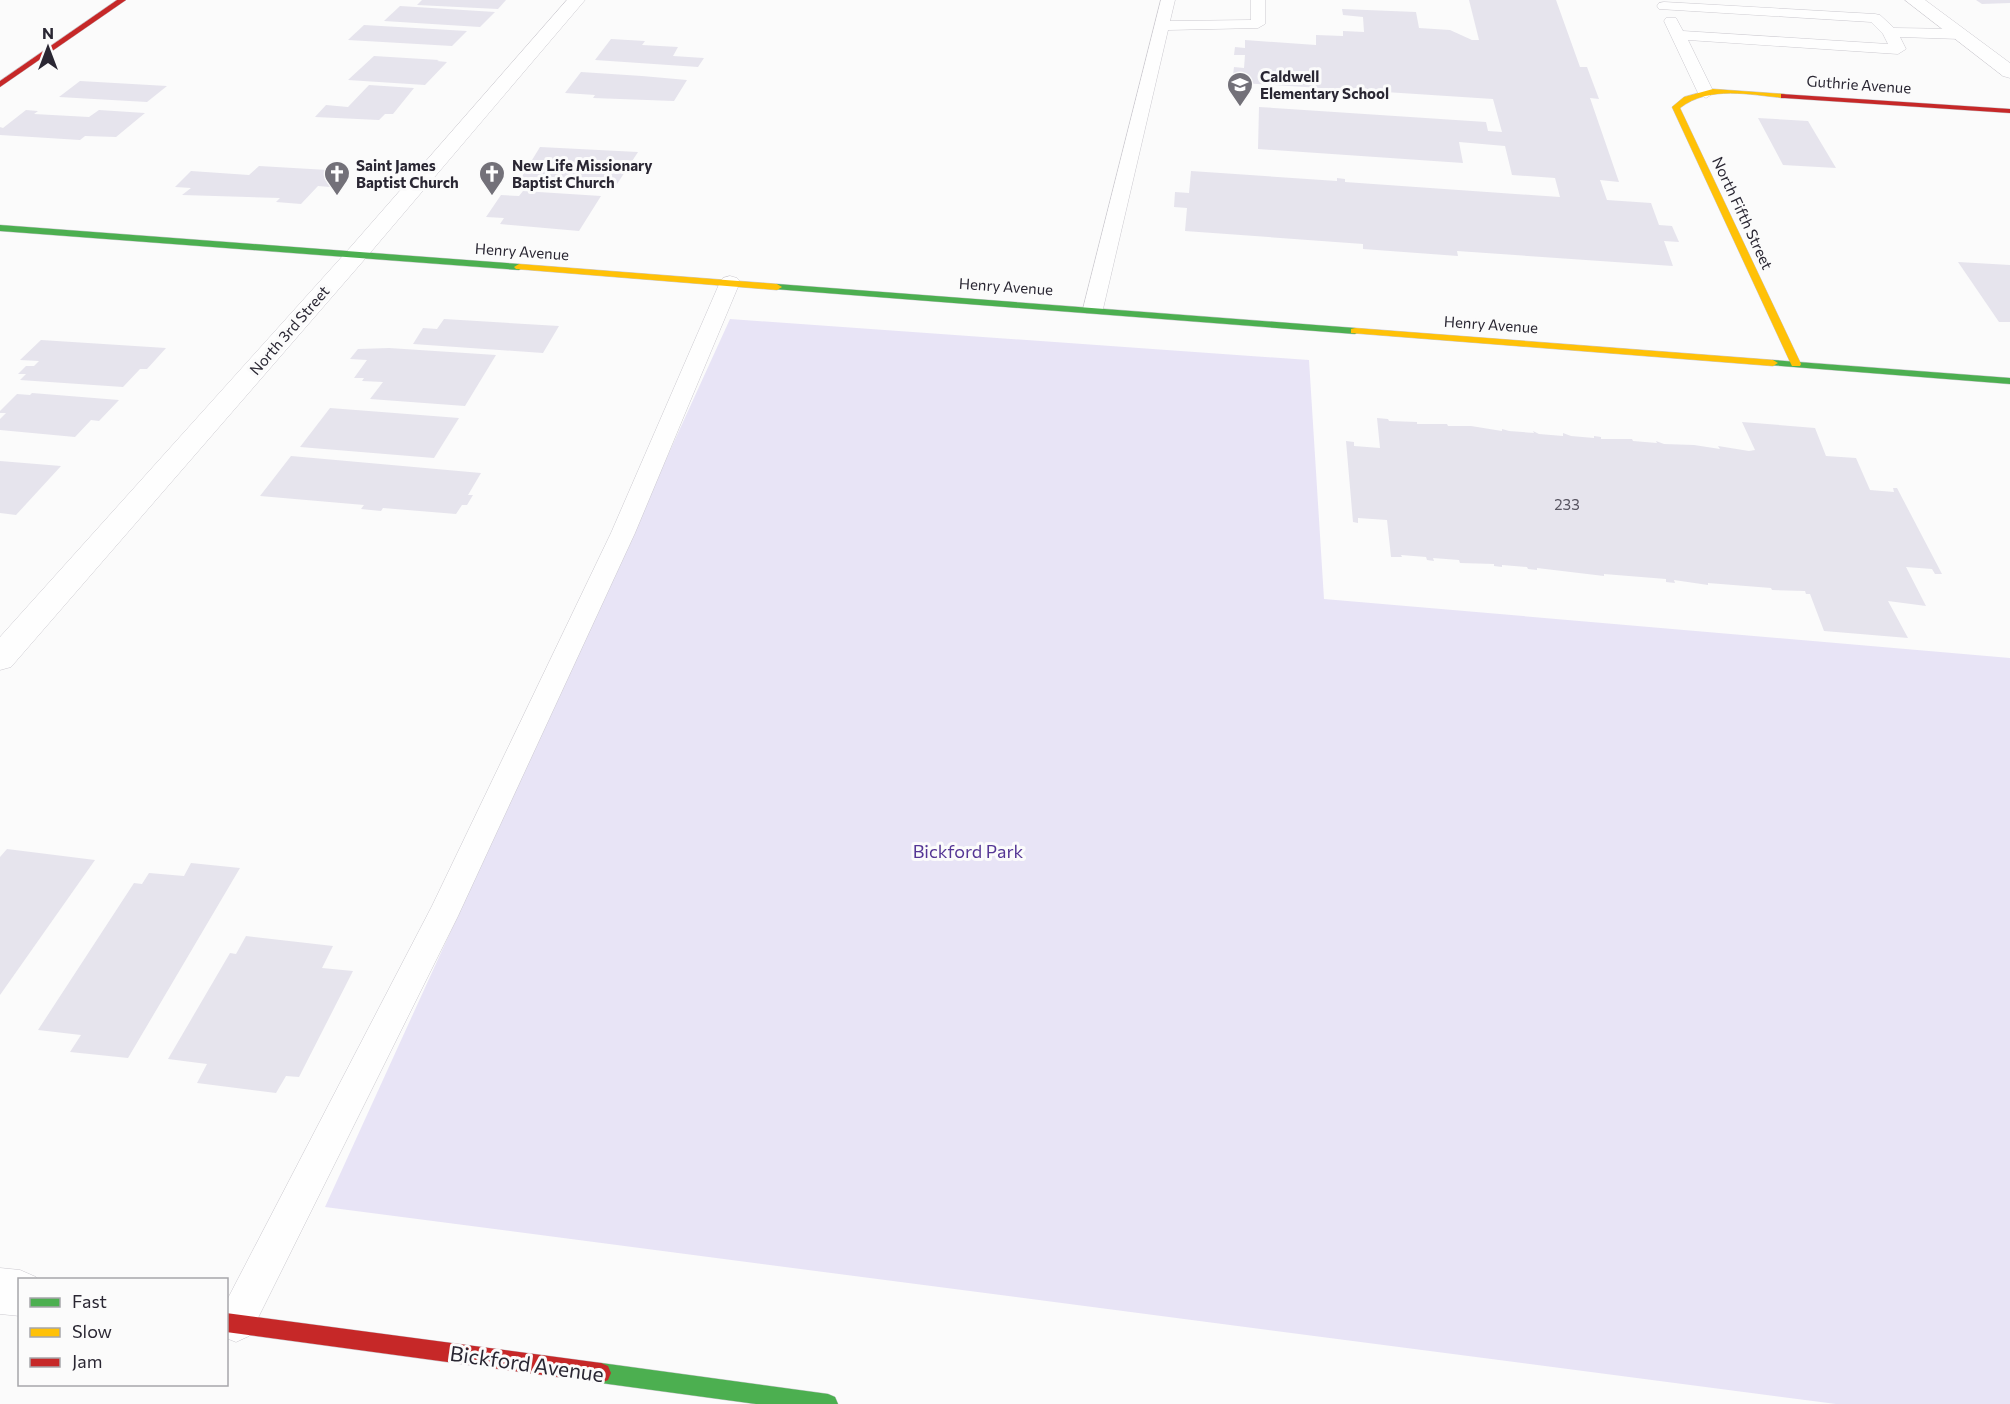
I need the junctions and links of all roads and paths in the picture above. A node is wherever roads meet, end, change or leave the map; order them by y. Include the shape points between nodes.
1 (122, 0) edge
2 (576, 0) edge
3 (1168, 0) edge
4 (1258, 0) edge
5 (1914, 0) edge
6 (1663, 3) edge
7 (1162, 26) junction
8 (1890, 32) junction
9 (1960, 34) junction
10 (1678, 35) junction
11 (2010, 72) edge
12 (0, 85) edge
13 (1706, 93) junction
14 (2010, 111) edge
15 (0, 228) edge
16 (356, 255) junction
17 (730, 282) junction
18 (1093, 309) junction
19 (1796, 364) junction
20 (2010, 381) edge
21 (0, 658) edge
22 (0, 1290) edge
23 (18, 1293) edge
24 (231, 1322) edge
25 (828, 1404) edge

1 - 12 street
2 - 16 street, North 3rd Street
3 - 7 lane
4 - 7 lane via 1258,24
5 - 9 street
6 - 8 lane via 1875,18
6 - 10 lane
7 - 18 lane
8 - 9 lane
8 - 10 lane via 1898,49
9 - 11 street
10 - 13 lane
13 - 14 street, Guthrie Avenue
13 - 19 street, North Fifth Street via 1681,100 1676,107 1678,115
15 - 16 street, Henry Avenue
16 - 17 street, Henry Avenue
16 - 21 street, North 3rd Street
17 - 18 street, Henry Avenue
17 - 24 lane via 623,533 443,916
18 - 19 street, Henry Avenue
19 - 20 street, Henry Avenue
22 - 23 street
24 - 25 street, Bickford Avenue

